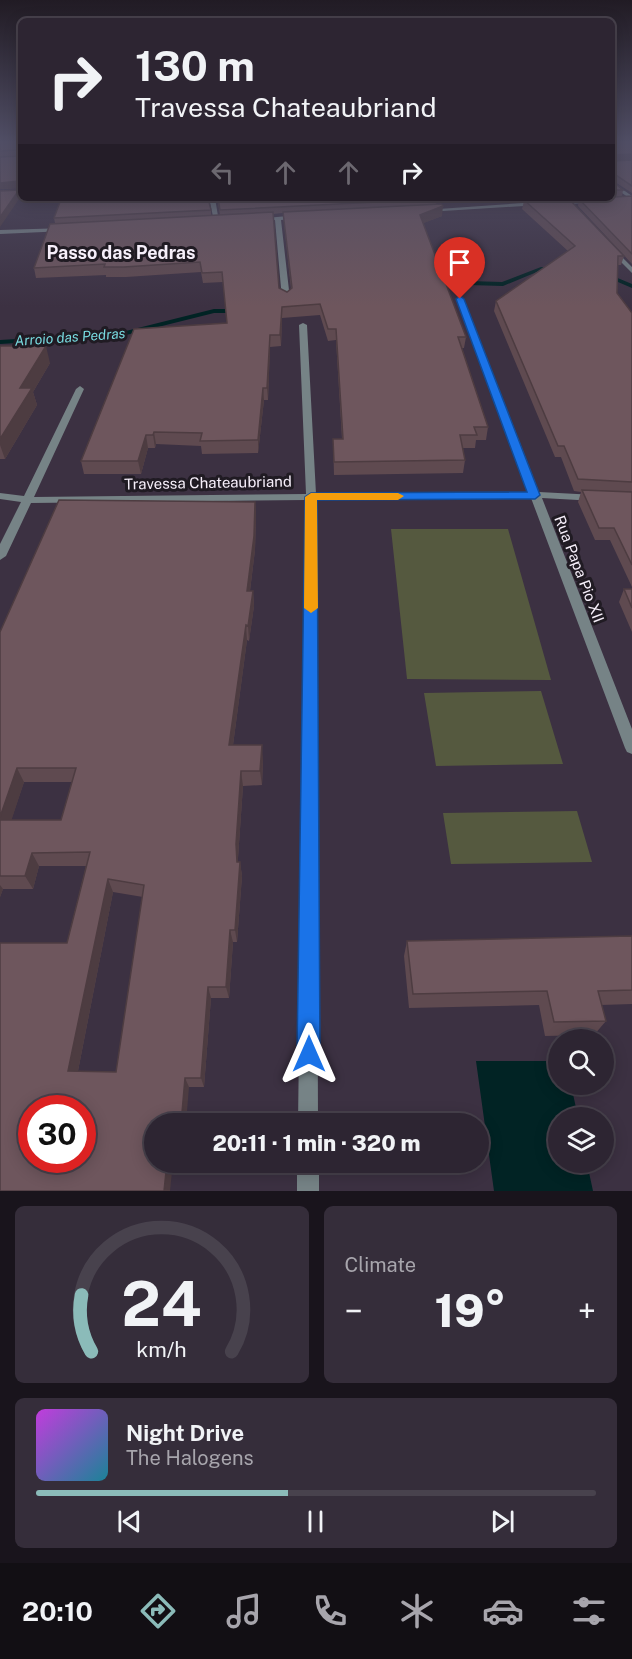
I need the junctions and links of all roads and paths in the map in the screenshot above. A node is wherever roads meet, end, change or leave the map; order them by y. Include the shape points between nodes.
1 (632, 198) edge
2 (621, 199) edge
3 (213, 201) edge
4 (600, 201) edge
5 (568, 202) junction
6 (417, 210) edge
7 (576, 211) edge
8 (301, 217) edge
9 (278, 218) junction
10 (247, 219) edge
11 (217, 221) junction
12 (227, 221) edge
13 (205, 222) edge
14 (68, 228) edge
15 (0, 232) edge
16 (608, 245) edge
17 (632, 271) edge
18 (286, 299) edge
19 (460, 299) dead end
20 (303, 325) dead end
21 (80, 389) dead end
22 (535, 495) junction
23 (0, 496) edge
24 (311, 497) junction
25 (610, 498) edge
26 (28, 500) junction
27 (0, 556) edge
28 (632, 748) edge
29 (308, 1113) edge
30 (308, 1173) edge
31 (308, 1191) edge

1 - 2 street
3 - 11 street
4 - 5 street
5 - 6 street
5 - 7 street
8 - 9 street
9 - 10 street
9 - 18 street
11 - 12 street
11 - 13 street
14 - 15 street
16 - 17 street
19 - 22 street, Rua Papa Pio XII
20 - 24 street
21 - 26 street
22 - 24 street, Travessa Chateaubriand
22 - 25 street, Travessa Chateaubriand
22 - 28 street, Rua Papa Pio XII
23 - 26 street, Travessa Chateaubriand
24 - 26 street, Travessa Chateaubriand
24 - 29 street
26 - 27 street
30 - 31 street

